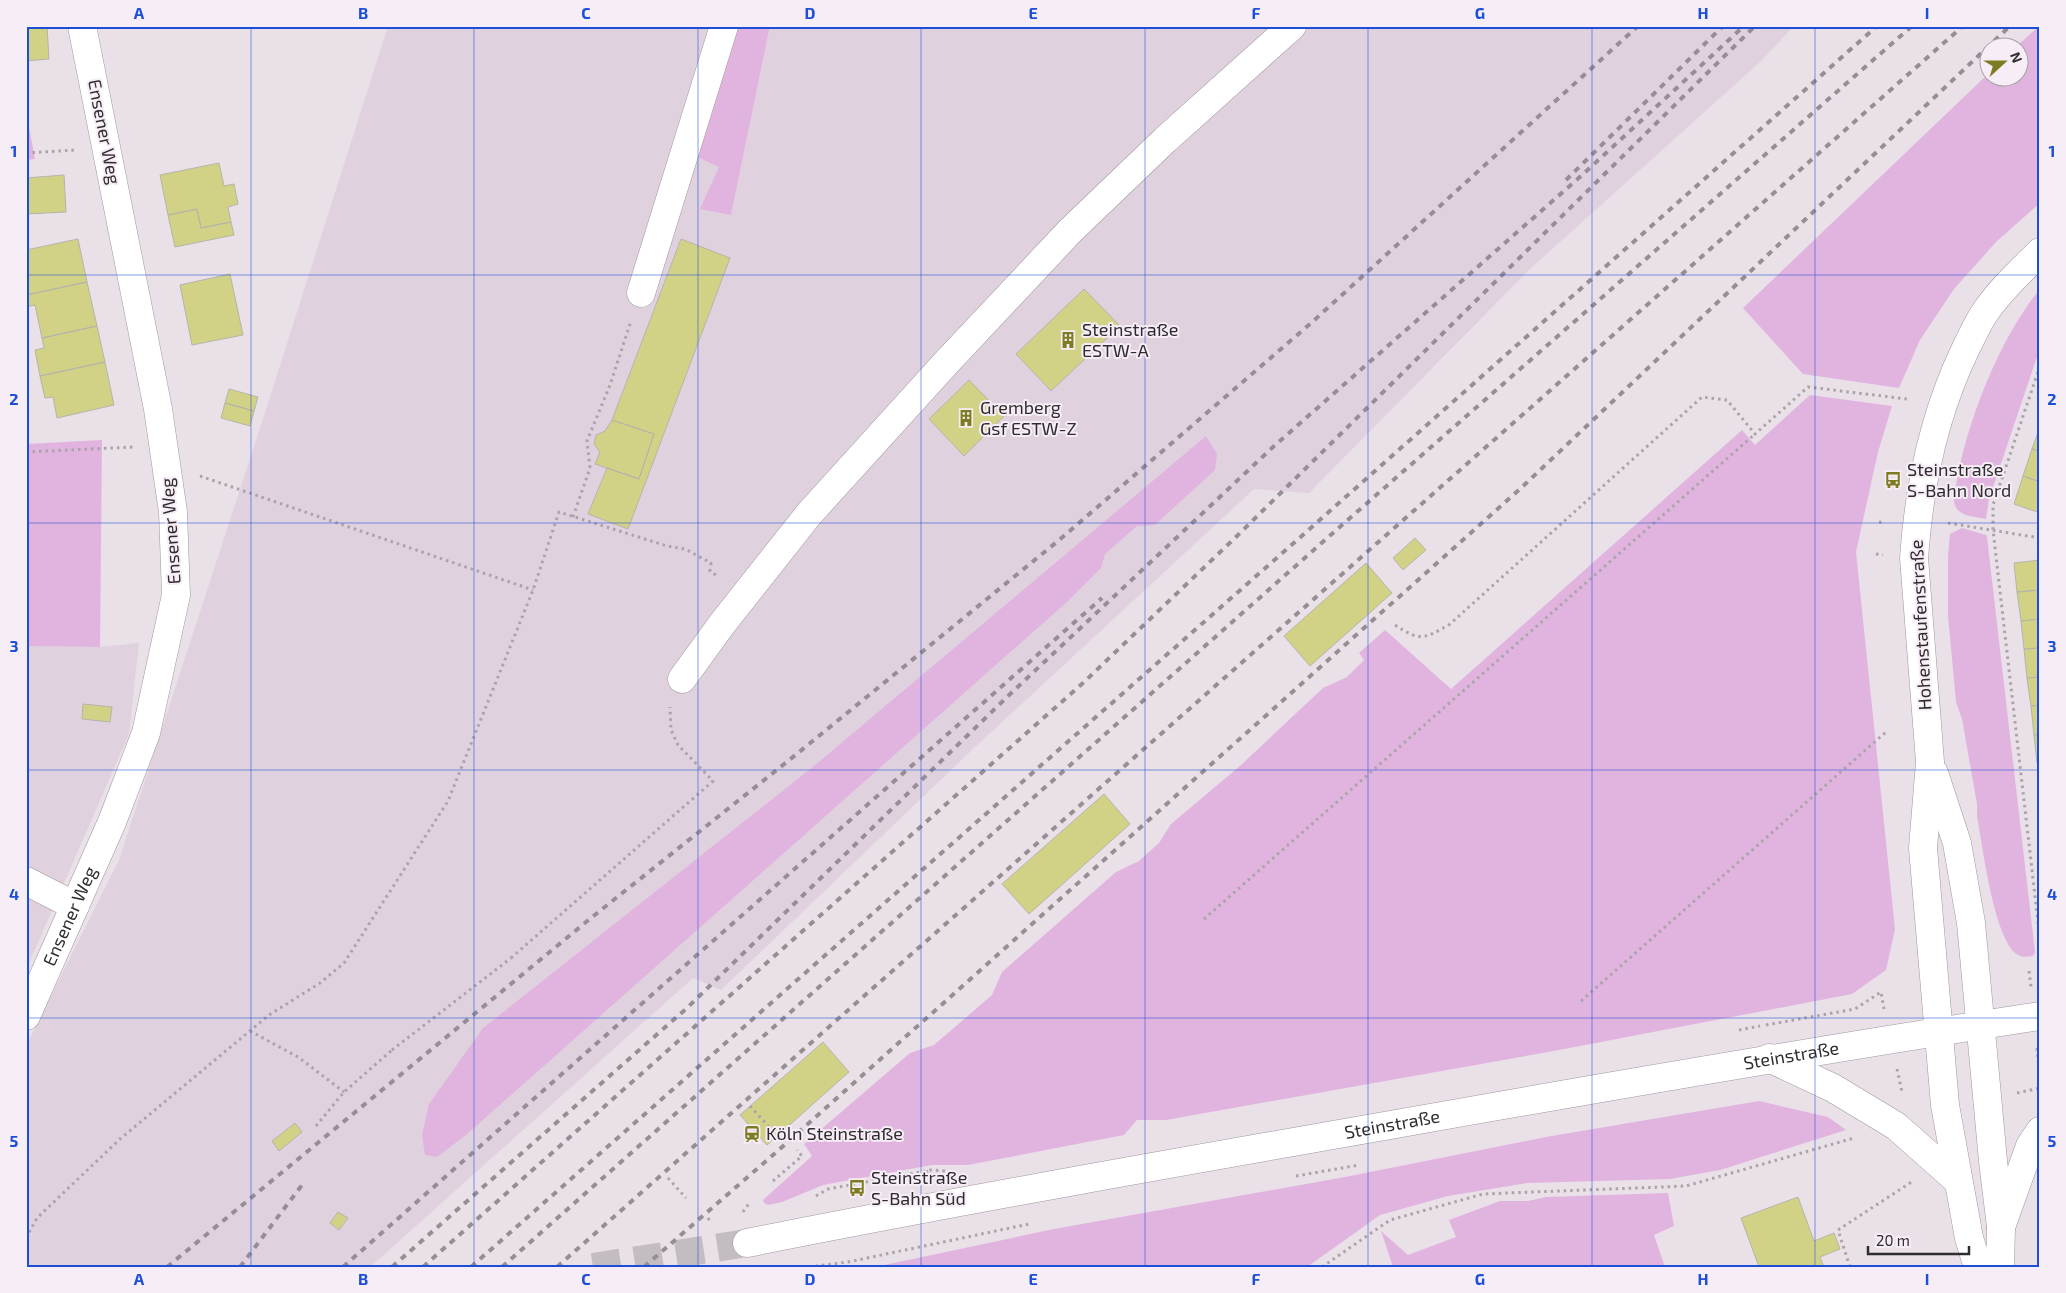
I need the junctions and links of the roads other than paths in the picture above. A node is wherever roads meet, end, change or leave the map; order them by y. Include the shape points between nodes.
1 (82, 26) edge
2 (724, 26) edge
3 (1292, 26) edge
4 (2040, 252) edge
5 (641, 292) road end
6 (682, 679) road end
7 (1930, 762) junction
8 (26, 881) edge
9 (75, 906) junction
10 (26, 1016) edge
11 (2040, 1016) edge
12 (1980, 1026) junction
13 (1938, 1032) junction
14 (1769, 1058) junction
15 (2040, 1131) edge
16 (1958, 1181) junction
17 (2001, 1227) junction
18 (747, 1243) tunnel mouth
19 (1978, 1267) edge
20 (2000, 1267) edge

1 - 9 street, Ensener Weg via 158,409 174,512 176,595 146,733
2 - 5 street
3 - 6 street via 1070,231 809,514
4 - 7 street, Hohenstaufenstraße via 1985,312 1954,372 1940,408 1927,461 1916,524 1914,558
7 - 12 street, Hohenstaufenstraße via 1957,843 1971,923
7 - 13 street, Hohenstaufenstraße via 1923,848
8 - 9 street
9 - 10 street, Ensener Weg
11 - 12 street, Steinstraße
12 - 13 street, Steinstraße
12 - 17 street, Hohenstaufenstraße
13 - 14 street, Steinstraße
13 - 16 street, Hohenstaufenstraße via 1945,1105
14 - 16 street via 1833,1088 1896,1126
14 - 18 street, Steinstraße via 912,1210
15 - 17 street via 2030,1146
16 - 19 street, Hohenstaufenstraße
17 - 20 street

